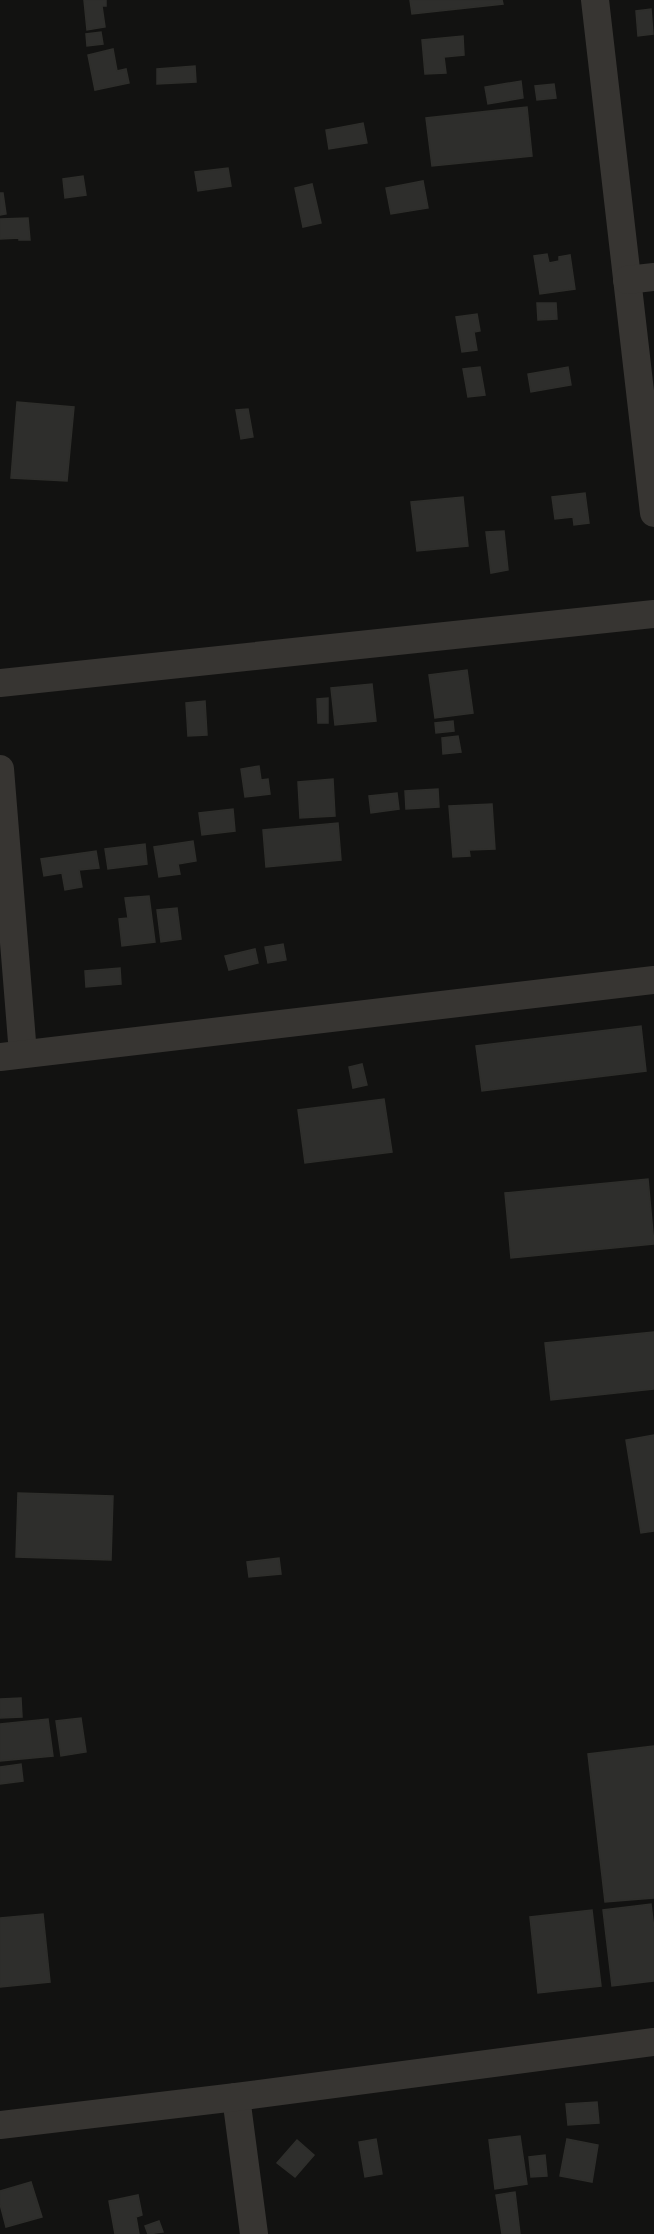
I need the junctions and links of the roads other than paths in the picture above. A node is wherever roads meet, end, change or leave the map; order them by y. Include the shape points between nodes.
1 (595, 0) edge
2 (641, 278) edge
3 (654, 513) edge
4 (654, 614) edge
5 (0, 683) edge
6 (0, 769) edge
7 (654, 980) edge
8 (11, 1055) edge
9 (654, 2042) edge
10 (236, 2097) junction
11 (0, 2126) edge
12 (254, 2234) edge

1 - 2 street
2 - 3 street
4 - 5 street
6 - 8 street
7 - 8 street
9 - 10 street
10 - 11 street
10 - 12 street

